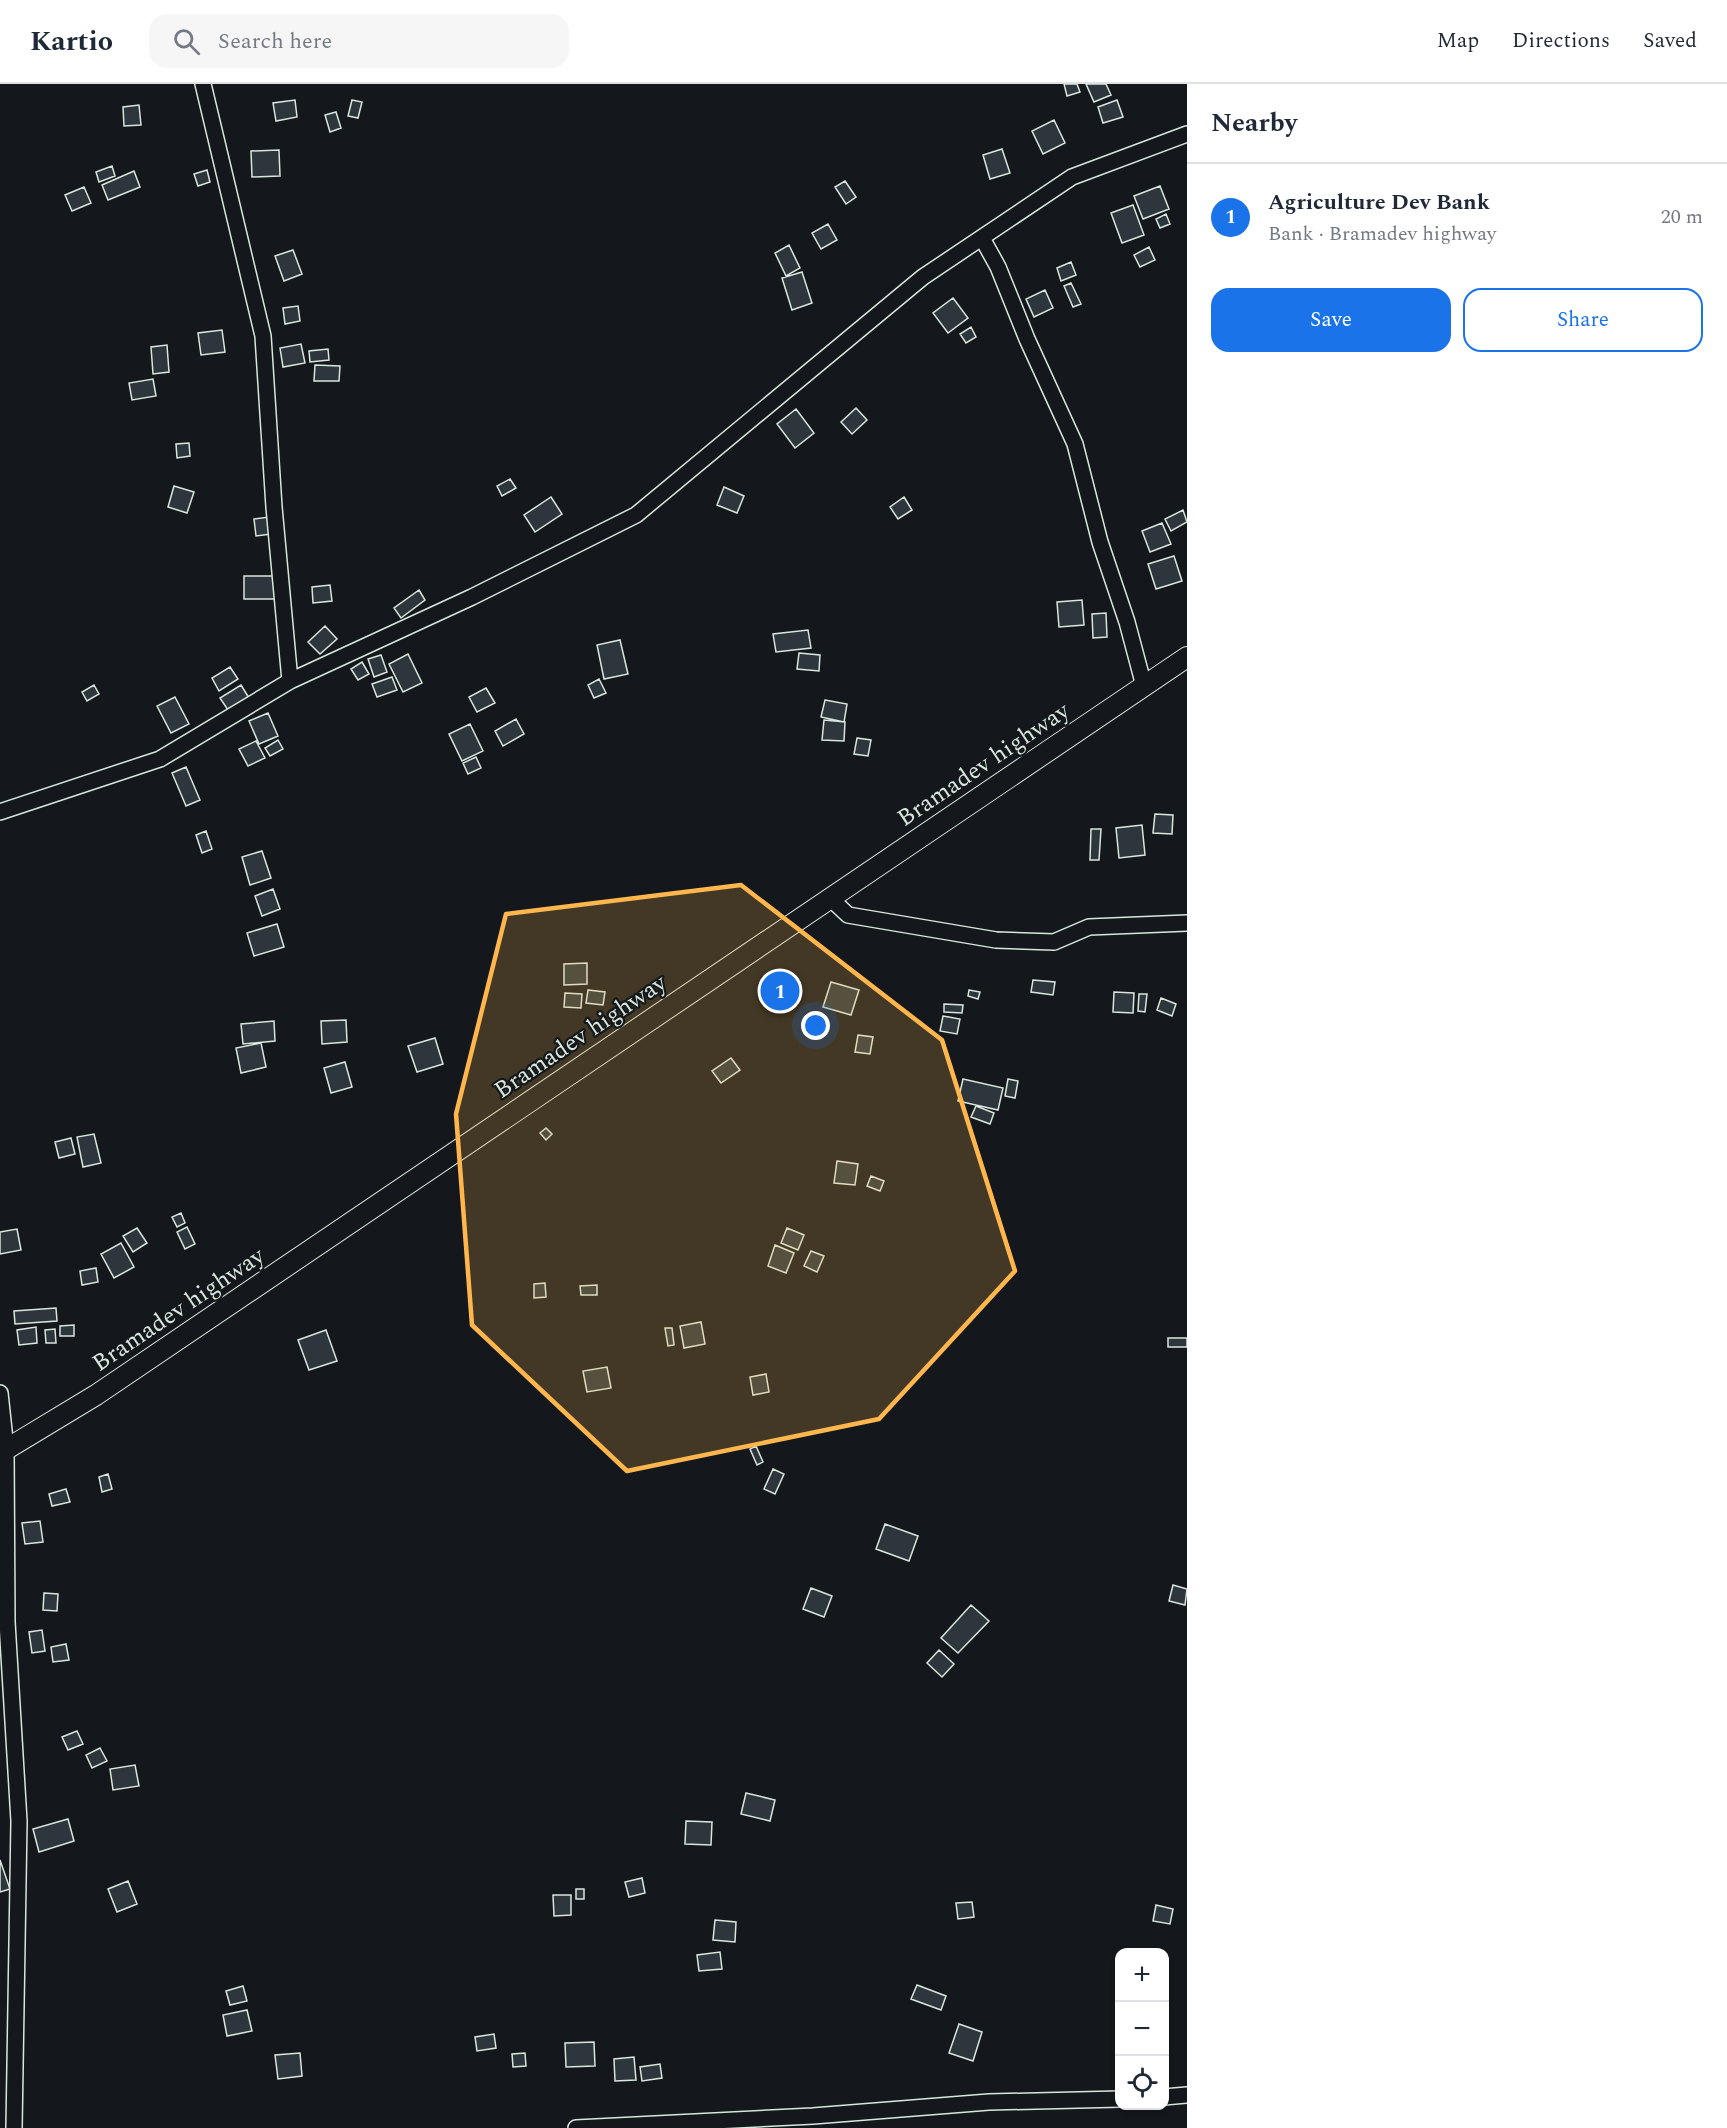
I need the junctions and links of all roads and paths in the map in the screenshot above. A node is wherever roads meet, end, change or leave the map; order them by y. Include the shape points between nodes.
1 (203, 84) edge
2 (1187, 134) edge
3 (982, 238) junction
4 (1187, 657) edge
5 (290, 681) junction
6 (1144, 686) junction
7 (0, 812) edge
8 (830, 898) junction
9 (1187, 923) edge
10 (0, 1393) edge
11 (3, 1451) edge
12 (1187, 2095) edge
13 (1169, 2097) edge
14 (1115, 2099) edge
15 (14, 2128) edge
16 (576, 2128) edge

1 - 5 street via 263,336
2 - 3 street via 1072,177
3 - 5 street via 923,277 636,514 472,597
3 - 6 street via 1075,444
4 - 6 street, Bramadev highway
5 - 7 street via 160,759
6 - 8 street, Bramadev highway
8 - 9 street via 848,915 996,940 1054,942 1089,927
8 - 11 street, Bramadev highway via 96,1395
10 - 11 street
11 - 15 street via 19,1821
12 - 13 street
14 - 16 street via 988,2102

